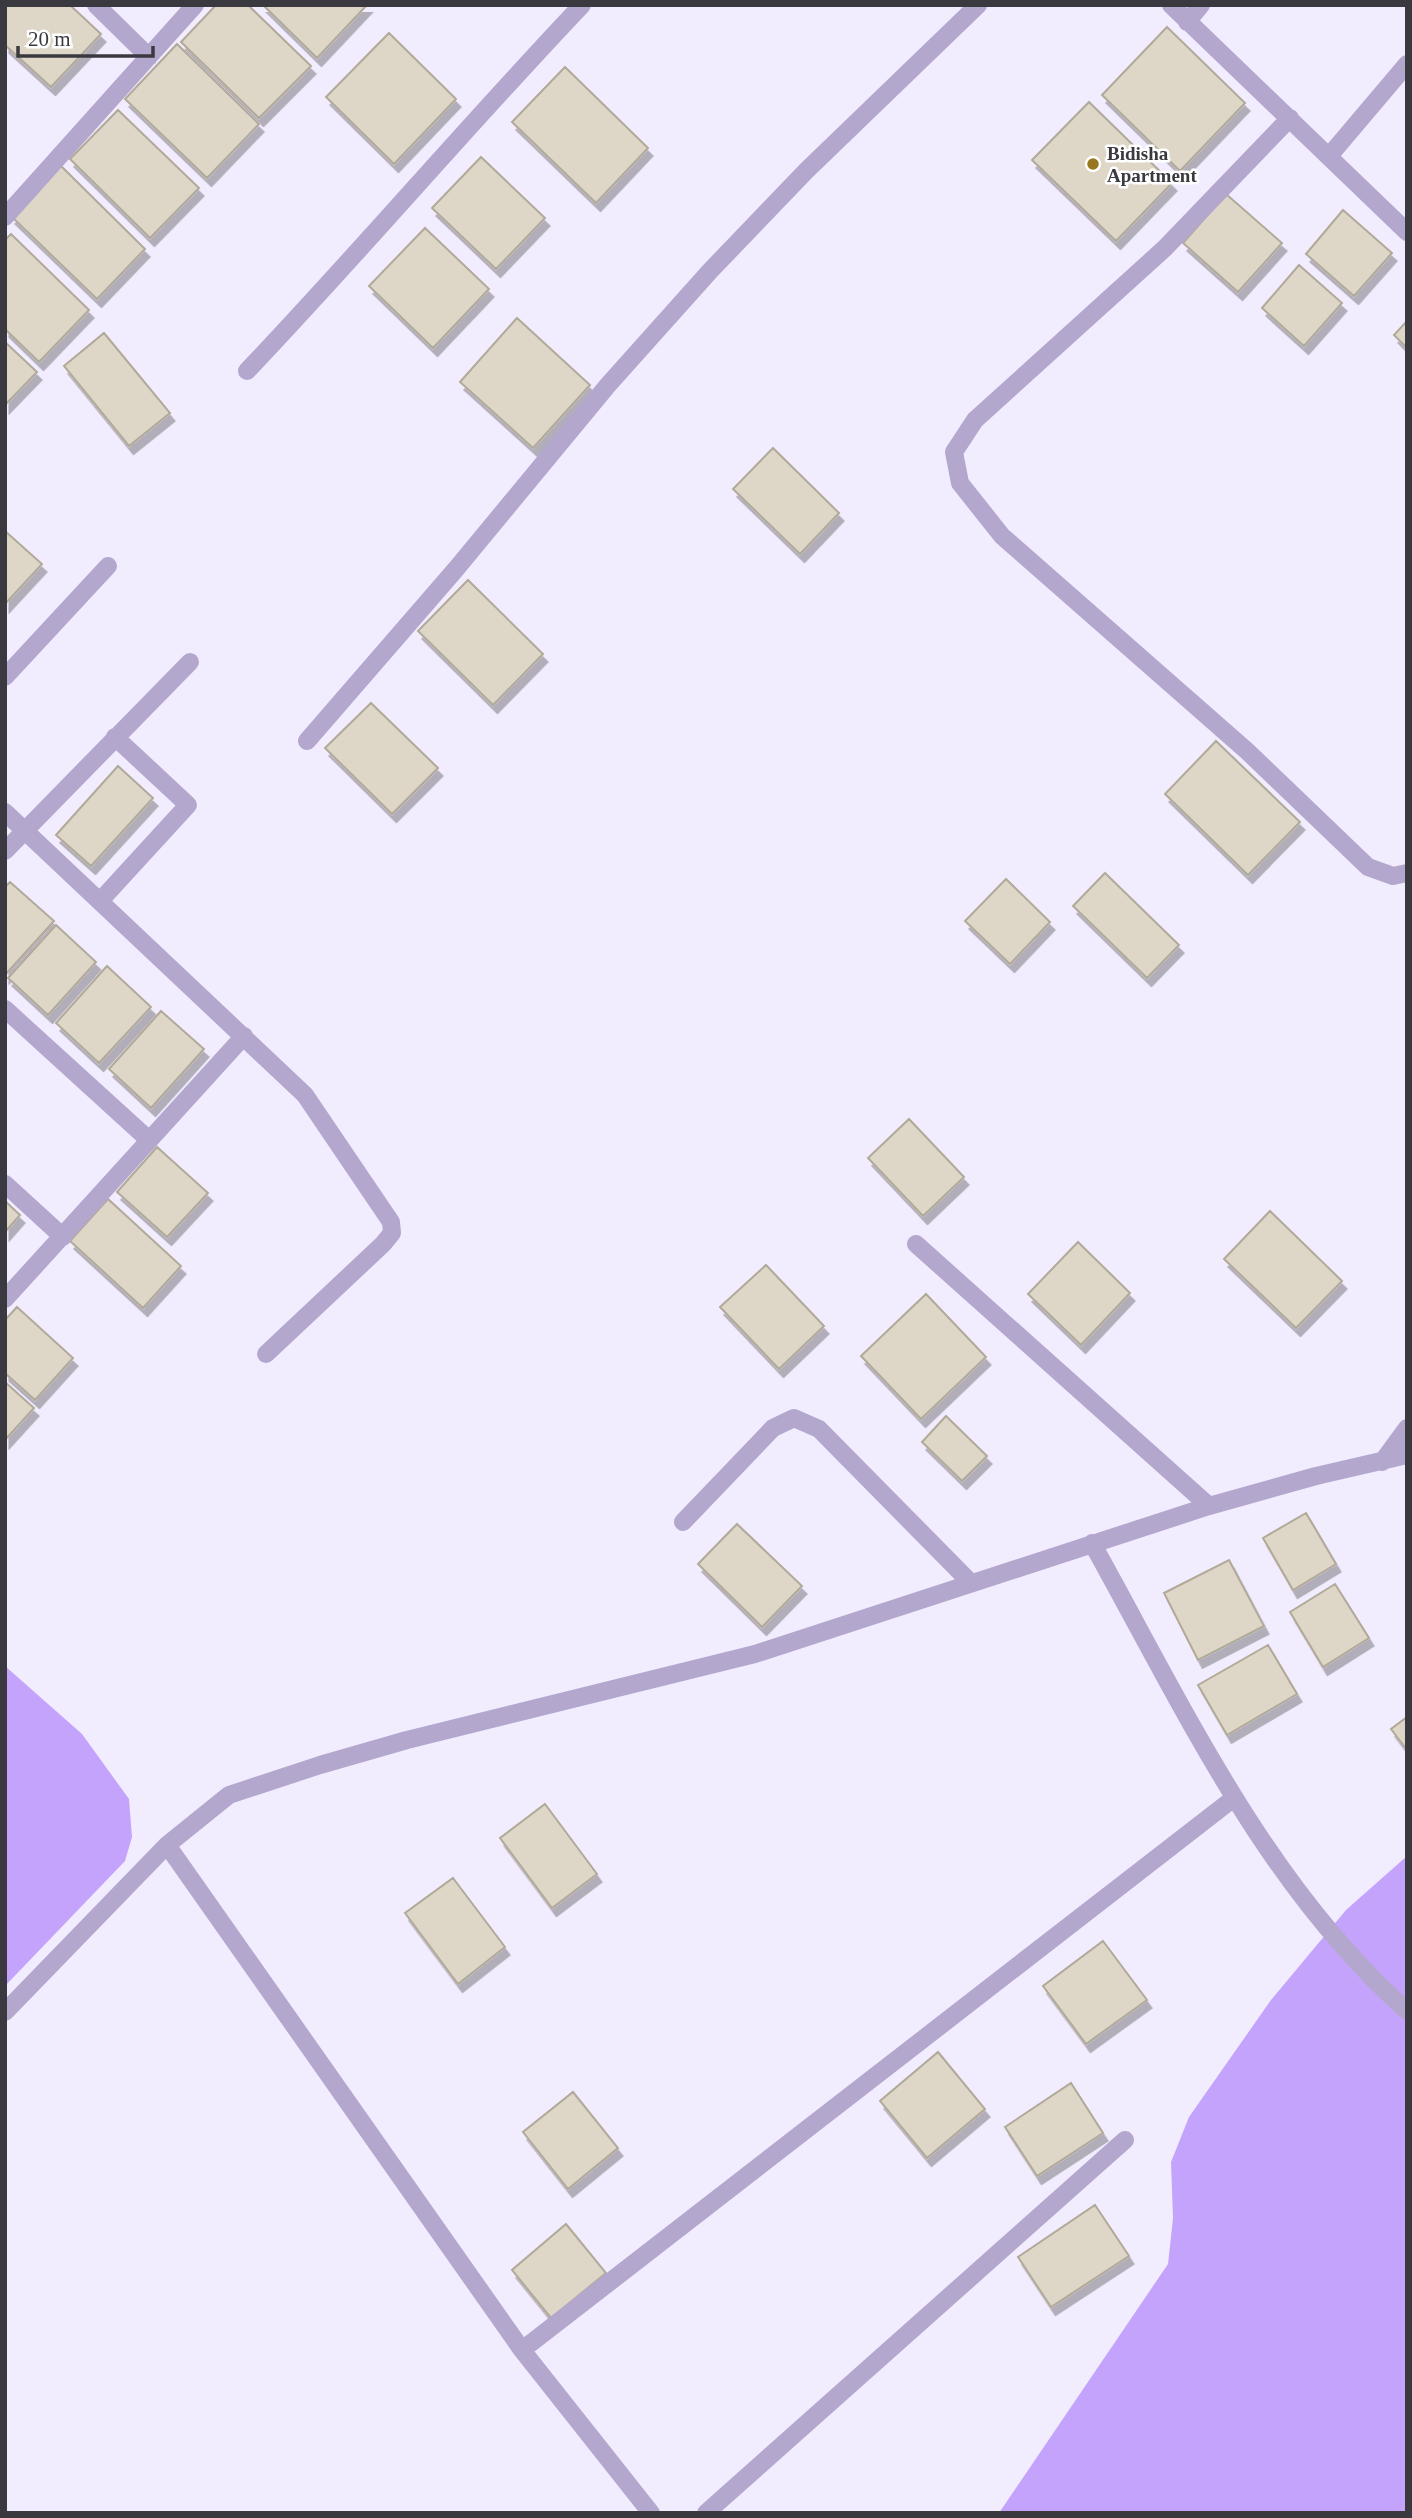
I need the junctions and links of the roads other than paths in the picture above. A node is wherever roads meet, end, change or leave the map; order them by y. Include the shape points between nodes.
1 (96, 5) edge
2 (195, 5) edge
3 (582, 5) edge
4 (978, 5) edge
5 (1171, 5) edge
6 (1200, 5) edge
7 (1187, 22) junction
8 (149, 57) junction
9 (1407, 64) edge
10 (1290, 118) junction
11 (1330, 155) junction
12 (5, 217) edge
13 (1407, 232) edge
14 (247, 371) dead end
15 (108, 566) dead end
16 (190, 662) dead end
17 (5, 677) edge
18 (115, 737) junction
19 (307, 741) dead end
20 (5, 812) edge
21 (25, 831) junction
22 (5, 851) edge
23 (1407, 873) edge
24 (100, 901) junction
25 (5, 1009) edge
26 (244, 1036) junction
27 (149, 1140) junction
28 (5, 1185) edge
29 (63, 1237) junction
30 (916, 1244) dead end
31 (5, 1299) edge
32 (266, 1354) dead end
33 (1407, 1427) edge
34 (1407, 1455) edge
35 (1382, 1462) junction
36 (1209, 1506) junction
37 (683, 1522) dead end
38 (1092, 1543) junction
39 (971, 1583) junction
40 (1234, 1798) junction
41 (167, 1845) junction
42 (1407, 2011) edge
43 (5, 2012) edge
44 (1125, 2140) dead end
45 (522, 2350) junction
46 (651, 2513) edge
47 (706, 2513) edge

1 - 8 street
2 - 8 street
3 - 14 street
4 - 19 street via 710,271
5 - 7 street
6 - 7 street
7 - 10 street
8 - 12 street
9 - 11 street
10 - 11 street
10 - 23 street via 1165,248 975,420 954,452 960,483 1002,536 1247,751 1368,867 1393,876
11 - 13 street
15 - 17 street
16 - 18 street
18 - 21 street
18 - 24 street via 188,805
20 - 21 street
21 - 22 street
21 - 24 street
24 - 26 street
25 - 27 street
26 - 27 street
26 - 32 street via 305,1095 391,1222 392,1233
27 - 29 street
28 - 29 street
29 - 31 street
30 - 36 street
33 - 35 street
34 - 35 street
35 - 36 street
36 - 38 street
37 - 39 street via 773,1428 794,1418 819,1429
38 - 39 street
38 - 40 street
39 - 41 street via 755,1654 320,1765 229,1795
40 - 42 street via 1338,1943
40 - 45 street
41 - 43 street
41 - 45 street
44 - 47 street
45 - 46 street

